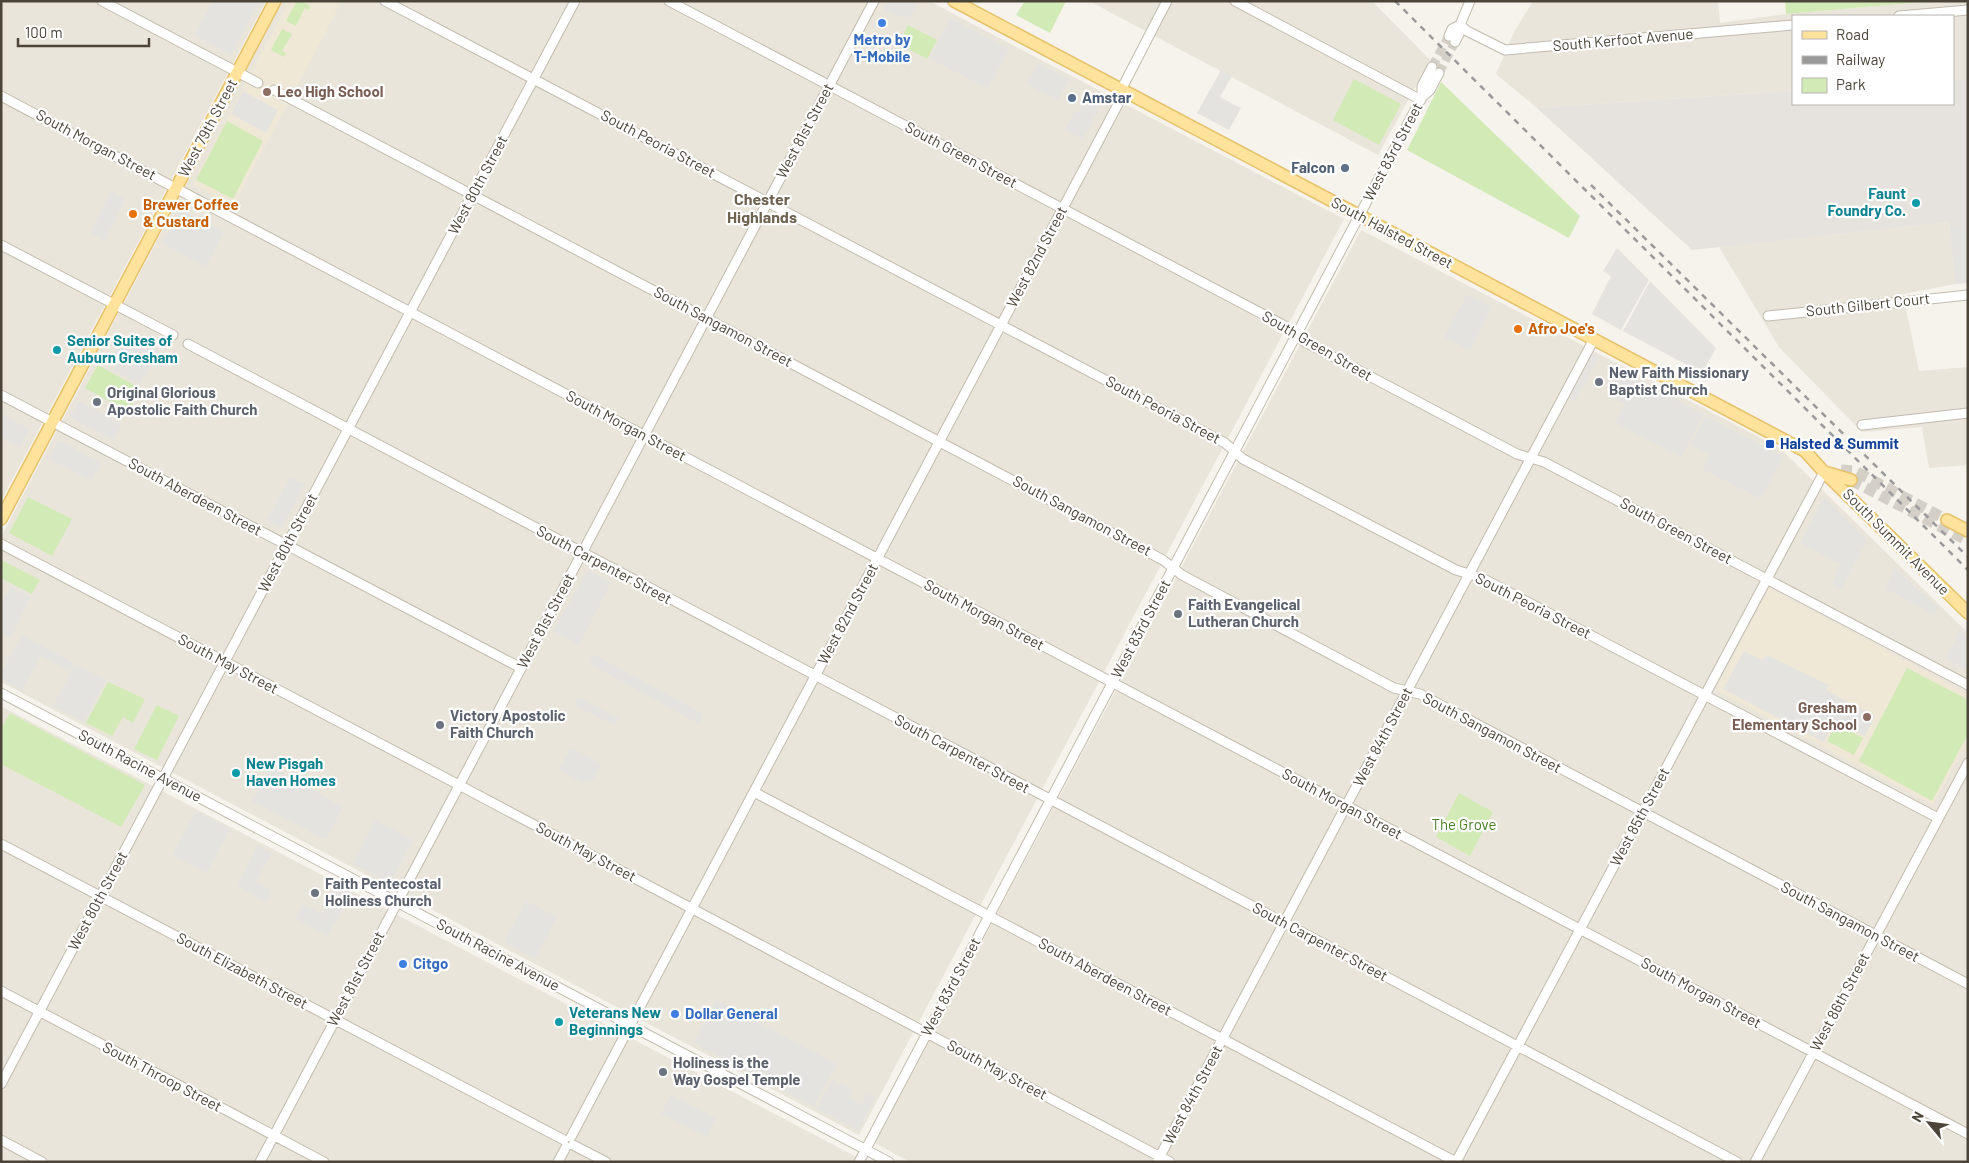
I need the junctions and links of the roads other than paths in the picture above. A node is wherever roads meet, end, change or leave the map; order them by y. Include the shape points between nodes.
1 (102, 1) edge
2 (275, 1) edge
3 (385, 1) edge
4 (575, 1) edge
5 (669, 1) edge
6 (874, 1) edge
7 (954, 1) edge
8 (1167, 1) edge
9 (1235, 1) edge
10 (1470, 1) edge
11 (1968, 10) edge
12 (1910, 15) edge
13 (1460, 25) junction
14 (1792, 25) edge
15 (1452, 39) tunnel mouth
16 (1435, 70) tunnel mouth
17 (237, 73) junction
18 (534, 78) junction
19 (258, 83) dead end
20 (829, 85) junction
21 (274, 90) dead end
22 (1123, 90) junction
23 (1, 96) edge
24 (1421, 98) junction
25 (176, 188) junction
26 (472, 196) junction
27 (768, 202) junction
28 (1063, 208) junction
29 (1360, 215) junction
30 (1, 245) edge
31 (1968, 295) edge
32 (115, 305) junction
33 (410, 312) junction
34 (1768, 316) dead end
35 (706, 318) junction
36 (1001, 325) junction
37 (1296, 335) junction
38 (173, 336) dead end
39 (1594, 339) junction
40 (188, 344) dead end
41 (1, 395) edge
42 (1968, 413) edge
43 (53, 422) junction
44 (1862, 425) dead end
45 (348, 430) junction
46 (644, 435) junction
47 (940, 440) junction
48 (1235, 452) junction
49 (1530, 458) junction
50 (1841, 470) tunnel mouth
51 (1824, 472) junction
52 (1851, 480) tunnel mouth
53 (1, 520) edge
54 (1947, 520) tunnel mouth
55 (1968, 531) edge
56 (1, 544) edge
57 (287, 545) junction
58 (582, 553) junction
59 (877, 559) junction
60 (1173, 568) junction
61 (1469, 574) junction
62 (1767, 579) junction
63 (1968, 613) edge
64 (225, 662) junction
65 (521, 668) junction
66 (815, 676) junction
67 (1112, 683) junction
68 (1968, 685) edge
69 (1407, 691) junction
70 (1, 693) edge
71 (1705, 695) junction
72 (1968, 763) edge
73 (163, 778) junction
74 (459, 785) junction
75 (754, 792) junction
76 (1050, 800) junction
77 (1346, 806) junction
78 (1643, 812) junction
79 (1938, 818) junction
80 (1, 844) edge
81 (101, 896) junction
82 (398, 902) junction
83 (692, 909) junction
84 (989, 916) junction
85 (1284, 923) junction
86 (1580, 930) junction
87 (1876, 935) junction
88 (1968, 984) edge
89 (1, 991) edge
90 (40, 1012) junction
91 (335, 1020) junction
92 (630, 1025) junction
93 (927, 1032) junction
94 (1222, 1039) junction
95 (1517, 1046) junction
96 (1813, 1052) junction
97 (1, 1084) edge
98 (1968, 1134) edge
99 (274, 1135) junction
100 (1, 1140) edge
101 (568, 1142) junction
102 (866, 1149) junction
103 (1159, 1159) edge
104 (42, 1162) edge
105 (260, 1162) edge
106 (324, 1162) edge
107 (558, 1162) edge
108 (606, 1162) edge
109 (859, 1162) edge
110 (889, 1162) edge
111 (1170, 1162) edge
112 (1456, 1162) edge
113 (1737, 1162) edge
114 (1755, 1162) edge

1 - 17 street
2 - 17 main road, West 79th Street
3 - 18 street, South Peoria Street
4 - 18 street, West 80th Street
5 - 20 street, South Green Street
6 - 20 street, West 81st Street
7 - 22 main road, South Halsted Street
8 - 22 street, West 82nd Street
9 - 24 street
10 - 13 street
11 - 12 street
13 - 14 street, South Kerfoot Avenue via 1505,50
13 - 15 street via 1459,34
16 - 24 street, West 83rd Street via 1430,90
17 - 19 street
17 - 25 main road, West 79th Street
18 - 26 street, West 80th Street
18 - 27 street, South Peoria Street
20 - 27 street, West 81st Street
20 - 28 street, South Green Street
21 - 26 street, South Sangamon Street
22 - 28 street, West 82nd Street
22 - 29 main road, South Halsted Street
23 - 25 street, South Morgan Street
24 - 29 street, West 83rd Street
25 - 32 main road, West 79th Street
25 - 33 street, South Morgan Street
26 - 33 street, West 80th Street
26 - 35 street, South Sangamon Street
27 - 35 street, West 81st Street
27 - 36 street, South Peoria Street
28 - 36 street, West 82nd Street
28 - 37 street, South Green Street via 1287,327
29 - 37 street, West 83rd Street
29 - 39 main road, South Halsted Street
30 - 32 street
31 - 34 street, South Gilbert Court
32 - 38 street
32 - 43 main road, West 79th Street
33 - 45 street, West 80th Street
33 - 46 street, South Morgan Street
35 - 46 street, West 81st Street
35 - 47 street, South Sangamon Street
36 - 47 street, West 82nd Street
36 - 48 street, South Peoria Street via 1225,443
37 - 48 street, West 83rd Street
37 - 49 street, South Green Street via 1517,454
39 - 49 street, West 84th Street
39 - 51 main road, South Halsted Street via 1806,451
40 - 45 street, South Carpenter Street
41 - 43 street, South Aberdeen Street
42 - 44 street
43 - 53 main road, West 79th Street
43 - 57 street, South Aberdeen Street
45 - 57 street, West 80th Street
45 - 58 street, South Carpenter Street
46 - 58 street, West 81st Street
46 - 59 street, South Morgan Street
47 - 59 street, West 82nd Street
47 - 60 street, South Sangamon Street
48 - 60 street, West 83rd Street
48 - 61 street, South Peoria Street via 1243,459
49 - 61 street, West 84th Street
49 - 62 street, South Green Street via 1544,462
50 - 51 main road
51 - 52 main road
51 - 62 street, West 85th Street
51 - 63 main road, South Summit Avenue
54 - 55 main road
56 - 64 street, South May Street
57 - 64 street, West 80th Street
57 - 65 street, South Aberdeen Street
58 - 65 street, West 81st Street
58 - 66 street, South Carpenter Street
59 - 66 street, West 82nd Street
59 - 67 street, South Morgan Street
60 - 67 street, West 83rd Street
60 - 69 street, South Sangamon Street via 1394,688
61 - 69 street, West 84th Street
61 - 71 street, South Peoria Street
62 - 68 street, South Green Street
62 - 71 street, West 85th Street
64 - 73 street, West 80th Street
64 - 74 street, South May Street
65 - 74 street, West 81st Street
66 - 75 street, West 82nd Street
66 - 76 street, South Carpenter Street
67 - 76 street, West 83rd Street
67 - 77 street, South Morgan Street
69 - 77 street, West 84th Street
69 - 78 street, South Sangamon Street via 1420,694
70 - 73 street, South Racine Avenue
71 - 78 street, West 85th Street
71 - 79 street, South Peoria Street
72 - 79 street, West 86th Street
73 - 81 street, West 80th Street
73 - 82 street, South Racine Avenue
74 - 82 street, West 81st Street
74 - 83 street, South May Street
75 - 83 street, West 82nd Street
75 - 84 street, South Aberdeen Street
76 - 84 street, West 83rd Street
76 - 85 street, South Carpenter Street
77 - 85 street, West 84th Street
77 - 86 street, South Morgan Street
78 - 86 street, West 85th Street
78 - 87 street, South Sangamon Street
79 - 87 street, West 86th Street
80 - 81 street, South Elizabeth Street
81 - 90 street, West 80th Street
81 - 91 street, South Elizabeth Street
82 - 91 street, West 81st Street
82 - 92 street, South Racine Avenue
83 - 92 street, West 82nd Street
83 - 93 street, South May Street
84 - 93 street, West 83rd Street
84 - 94 street, South Aberdeen Street
85 - 94 street, West 84th Street
85 - 95 street, South Carpenter Street
86 - 95 street, West 85th Street
86 - 96 street, South Morgan Street
87 - 88 street, South Sangamon Street
87 - 96 street, West 86th Street
89 - 90 street, South Throop Street
90 - 97 street, West 80th Street
90 - 99 street, South Throop Street
91 - 99 street, West 81st Street
91 - 101 street, South Elizabeth Street
92 - 101 street, West 82nd Street
92 - 102 street, South Racine Avenue
93 - 102 street, West 83rd Street
93 - 103 street, South May Street
94 - 103 street, West 84th Street
94 - 112 street, South Aberdeen Street
95 - 112 street, West 85th Street
95 - 113 street, South Carpenter Street
96 - 98 street, South Morgan Street
96 - 114 street, West 86th Street
99 - 105 street, West 81st Street
99 - 106 street, South Throop Street
100 - 104 street
101 - 107 street, West 82nd Street
101 - 108 street, South Elizabeth Street
102 - 109 street, West 83rd Street
102 - 110 street, South Racine Avenue
103 - 111 street, South May Street

